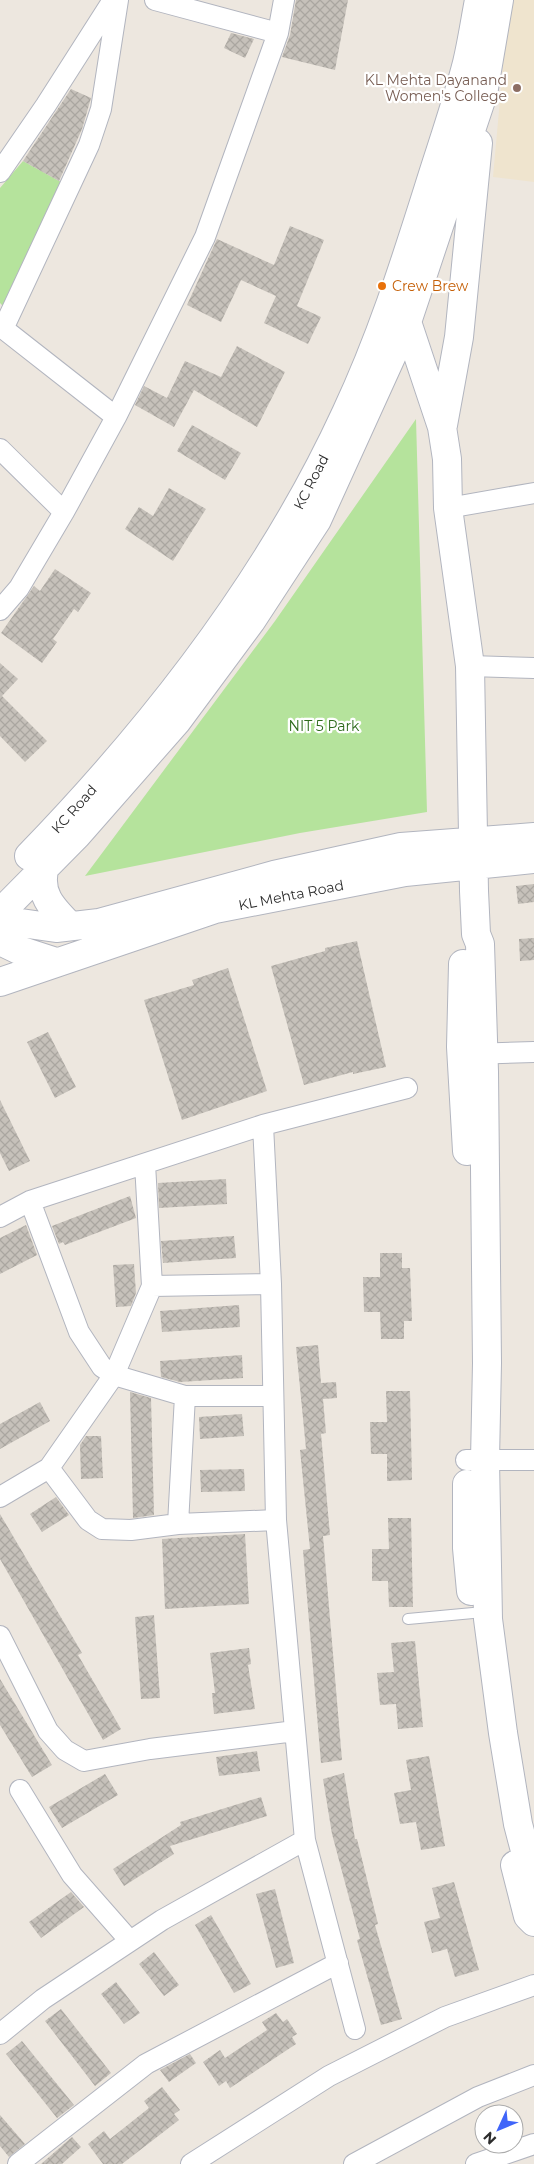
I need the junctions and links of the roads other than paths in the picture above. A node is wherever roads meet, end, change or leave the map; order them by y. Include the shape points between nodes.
1 (113, 0) edge
2 (118, 0) edge
3 (155, 0) edge
4 (284, 0) edge
5 (479, 0) edge
6 (498, 0) edge
7 (278, 33) junction
8 (483, 94) junction
9 (0, 172) edge
10 (400, 311) junction
11 (2, 328) edge
12 (116, 417) junction
13 (442, 427) junction
14 (0, 449) edge
15 (534, 493) edge
16 (448, 508) junction
17 (64, 512) junction
18 (3, 600) edge
19 (470, 666) junction
20 (534, 668) edge
21 (534, 837) edge
22 (473, 853) junction
23 (534, 859) edge
24 (45, 866) junction
25 (0, 886) edge
26 (0, 913) edge
27 (0, 917) edge
28 (70, 926) junction
29 (0, 941) edge
30 (56, 962) junction
31 (0, 982) edge
32 (534, 1052) edge
33 (472, 1054) junction
34 (407, 1088) dead end
35 (263, 1126) junction
36 (145, 1164) junction
37 (30, 1201) junction
38 (0, 1217) edge
39 (271, 1284) junction
40 (152, 1286) junction
41 (114, 1375) junction
42 (185, 1396) junction
43 (273, 1396) junction
44 (476, 1460) junction
45 (534, 1460) edge
46 (50, 1468) junction
47 (0, 1497) edge
48 (276, 1520) junction
49 (178, 1524) junction
50 (473, 1613) junction
51 (408, 1620) dead end
52 (0, 1636) edge
53 (295, 1731) junction
54 (20, 1790) dead end
55 (522, 1836) edge
56 (305, 1840) junction
57 (534, 1884) edge
58 (534, 1922) edge
59 (130, 1941) junction
60 (338, 1963) junction
61 (534, 1985) edge
62 (355, 2029) dead end
63 (0, 2034) edge
64 (534, 2075) edge
65 (534, 2144) edge
66 (18, 2164) edge
67 (191, 2164) edge
68 (354, 2164) edge
69 (476, 2164) edge

1 - 9 street
2 - 11 street via 100,109 89,145
3 - 7 street
4 - 7 street
5 - 10 street, KC Road via 467,63
6 - 8 street
7 - 12 street via 205,237
8 - 10 street
8 - 13 street via 459,337
10 - 13 street
10 - 24 street via 317,520 251,621 176,721 76,836
10 - 25 street, KC Road via 290,520 234,611 83,801
11 - 12 street
12 - 17 street
13 - 16 street via 447,459
14 - 17 street
15 - 16 street
16 - 19 street
17 - 18 street via 19,588
19 - 20 street
19 - 22 street
21 - 22 street, KL Mehta Road
22 - 23 street, KL Mehta Road
22 - 28 street, KL Mehta Road via 400,847 274,875 99,923
22 - 30 street, KL Mehta Road via 405,872 215,910
22 - 33 street via 476,934 464,942
24 - 26 street
24 - 28 street via 42,877 44,896
27 - 28 street, KL Mehta Road via 7,921 56,928
29 - 30 street
30 - 31 street, KL Mehta Road
32 - 33 street
33 - 44 street via 468,1160 469,1299
34 - 35 street
35 - 36 street
35 - 39 street
36 - 37 street
36 - 40 street
37 - 38 street
37 - 41 street via 79,1332 102,1367
39 - 40 street
39 - 43 street
40 - 41 street
41 - 42 street
41 - 46 street
42 - 43 street
42 - 49 street
43 - 48 street
44 - 45 street
44 - 50 street via 467,1548
44 - 55 street via 488,1619 503,1732
46 - 47 street
46 - 49 street via 88,1520 102,1529 131,1530
48 - 49 street
48 - 53 street
50 - 51 lane
50 - 55 street via 494,1780
52 - 53 street via 48,1731 65,1750 84,1761 150,1749
53 - 56 street
54 - 59 street via 72,1876
55 - 57 street
55 - 58 street via 528,1916
56 - 59 street
56 - 60 street
59 - 63 street via 43,1999
60 - 62 street
60 - 66 street via 146,2064
61 - 67 street via 445,2017 329,2076
64 - 68 street via 478,2097
65 - 69 street

